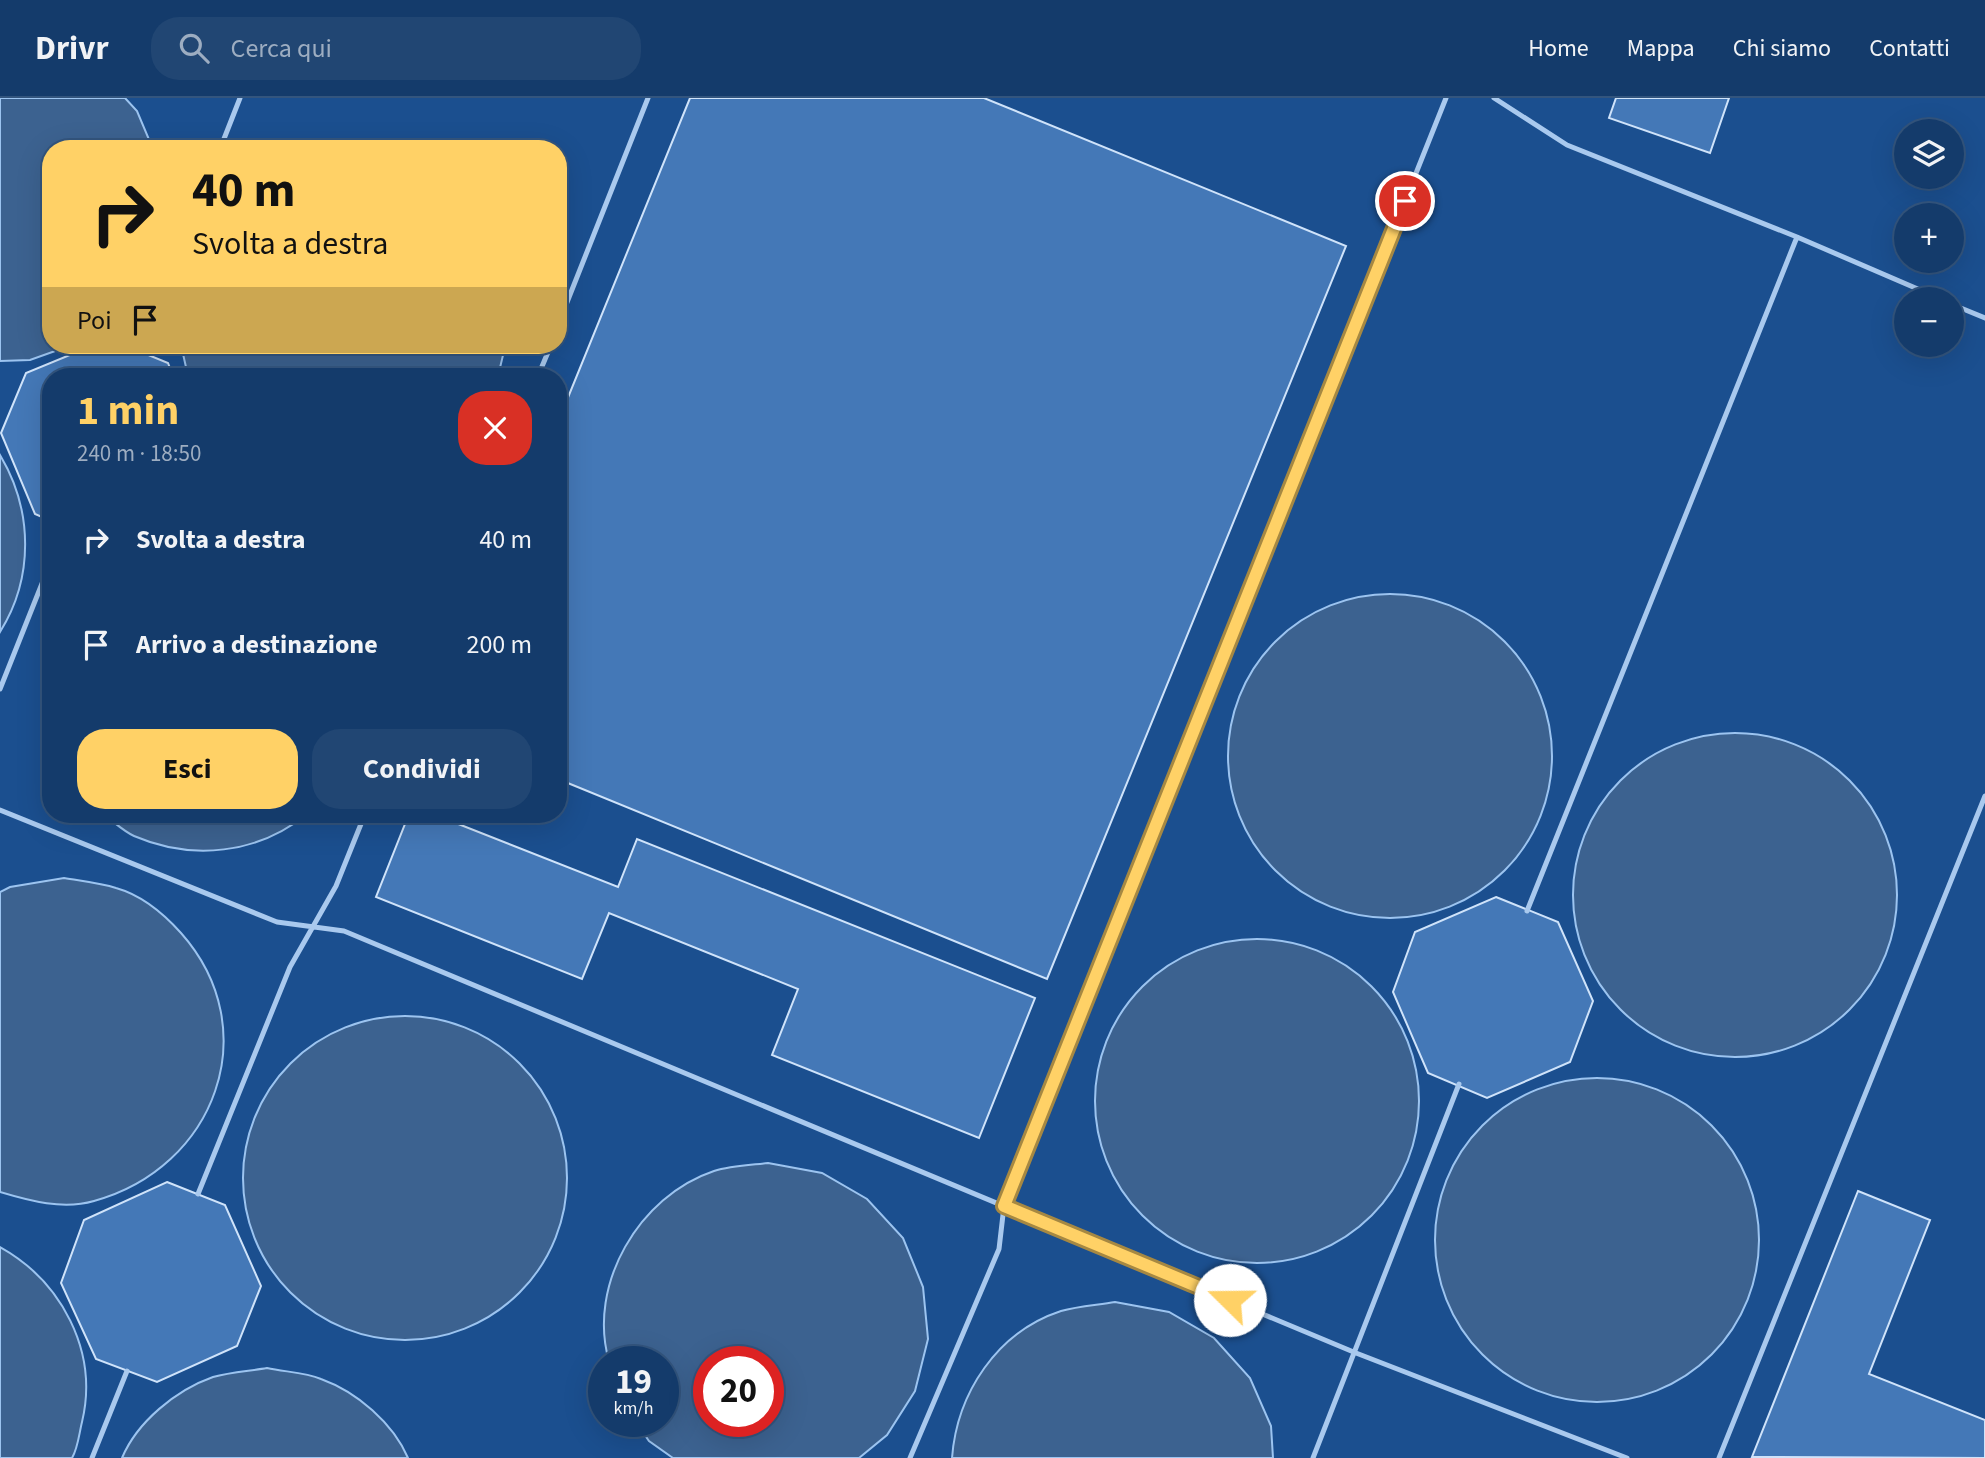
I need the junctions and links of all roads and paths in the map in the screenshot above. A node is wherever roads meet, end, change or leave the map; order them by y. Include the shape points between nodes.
1 (240, 98) edge
2 (648, 98) edge
3 (1446, 98) edge
4 (1494, 98) edge
5 (224, 140) edge
6 (1797, 237) junction
7 (1913, 287) edge
8 (567, 302) edge
9 (1964, 309) edge
10 (1985, 318) edge
11 (42, 584) edge
12 (0, 689) edge
13 (1985, 796) edge
14 (0, 810) edge
15 (361, 823) edge
16 (1527, 911) dead end
17 (314, 927) junction
18 (1459, 1084) dead end
19 (198, 1194) dead end
20 (1004, 1206) junction
21 (1356, 1353) junction
22 (127, 1371) dead end
23 (92, 1458) edge
24 (910, 1458) edge
25 (1313, 1458) edge
26 (1627, 1458) edge
27 (1719, 1458) edge

1 - 5 lane
2 - 8 lane
3 - 20 lane
4 - 6 lane via 1567,145
6 - 7 lane
6 - 16 lane
9 - 10 lane
11 - 12 lane
13 - 27 lane
14 - 17 lane via 276,922
15 - 17 lane
17 - 19 lane via 290,967
17 - 20 lane via 344,932
18 - 21 lane
20 - 21 lane
20 - 24 lane via 999,1250
21 - 25 lane
21 - 26 lane
22 - 23 lane

